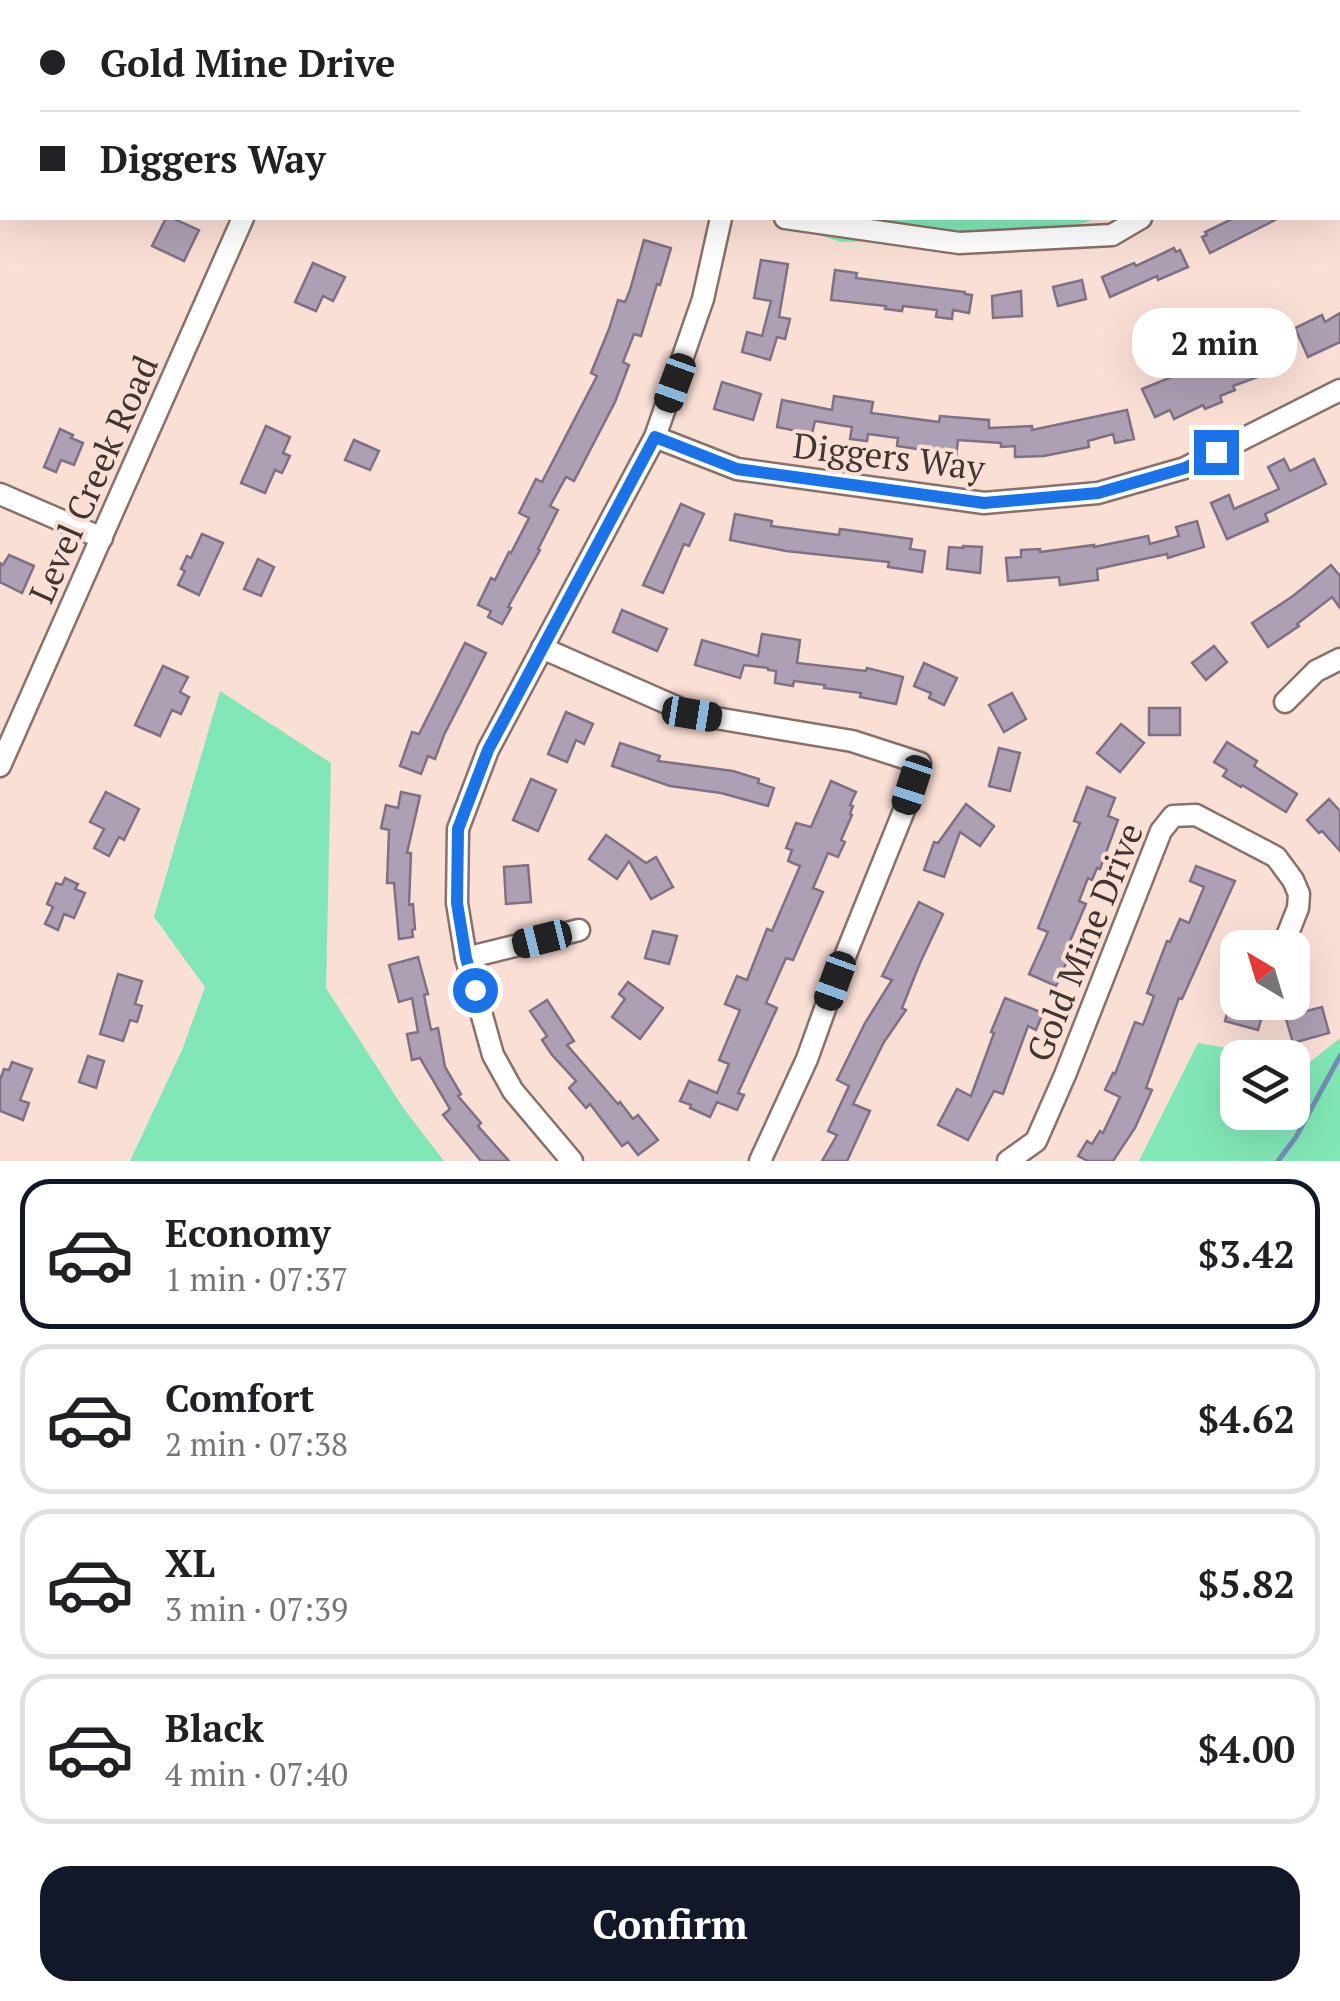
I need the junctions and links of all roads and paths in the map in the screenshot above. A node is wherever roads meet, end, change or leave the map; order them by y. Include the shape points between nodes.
1 (242, 220) edge
2 (721, 220) edge
3 (798, 220) edge
4 (1137, 220) edge
5 (1340, 390) edge
6 (655, 437) junction
7 (0, 494) edge
8 (102, 538) junction
9 (542, 648) junction
10 (1340, 659) edge
11 (1285, 702) dead end
12 (0, 766) edge
13 (579, 930) dead end
14 (1289, 930) edge
15 (466, 958) junction
16 (572, 1161) edge
17 (760, 1161) edge
18 (1008, 1161) edge

1 - 8 street, Level Creek Road
2 - 6 street via 703,299
3 - 4 street via 958,244 1112,235
5 - 6 street, Diggers Way via 1185,468 1098,493 984,503 737,469
6 - 9 street
7 - 8 street
8 - 12 street, Level Creek Road
9 - 15 street via 488,750 458,829 457,903
9 - 17 street via 692,714 852,741 920,763
10 - 11 street via 1316,671
13 - 15 street
14 - 18 street, Gold Mine Drive via 1298,894 1276,857 1196,815 1174,816 1161,831 1036,1141
15 - 16 street via 493,1055 512,1091

